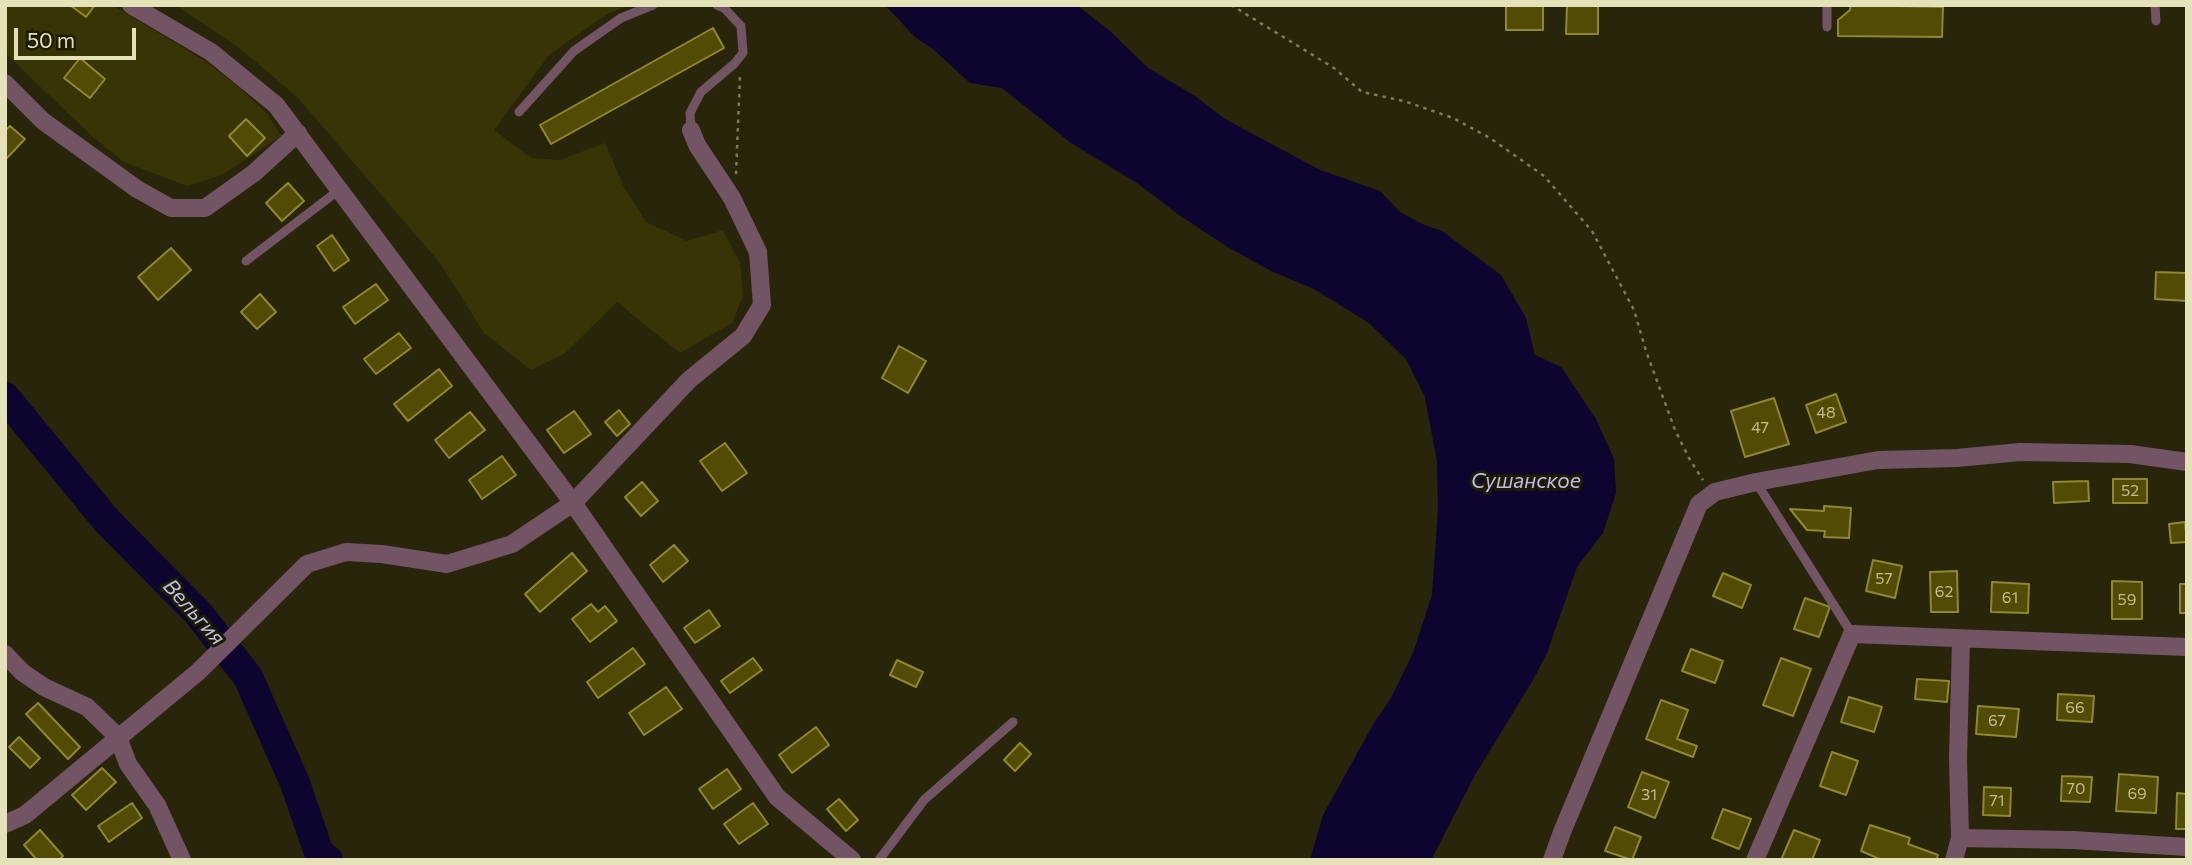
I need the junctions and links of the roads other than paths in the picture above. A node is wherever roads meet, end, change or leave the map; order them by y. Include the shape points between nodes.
1 (131, 5) edge
2 (653, 5) edge
3 (717, 5) edge
4 (1827, 5) edge
5 (2155, 5) edge
6 (2156, 22) dead end
7 (1826, 27) dead end
8 (5, 83) edge
9 (519, 112) dead end
10 (691, 130) joint
11 (298, 133) junction
12 (339, 190) junction
13 (246, 261) dead end
14 (2187, 462) edge
15 (1756, 482) junction
16 (573, 503) junction
17 (1852, 634) junction
18 (1961, 639) junction
19 (2187, 647) edge
20 (5, 654) edge
21 (1013, 722) dead end
22 (118, 737) junction
23 (5, 824) edge
24 (1960, 838) junction
25 (2187, 847) edge
26 (2117, 851) edge
27 (182, 860) edge
28 (852, 860) edge
29 (880, 860) edge
30 (1552, 860) edge
31 (1755, 860) edge
32 (1954, 860) edge

1 - 11 street via 211,52 276,105
2 - 9 lane via 621,18 574,51
3 - 10 lane via 741,26 743,53 701,92 690,113
4 - 7 lane
5 - 6 lane
8 - 11 street via 43,121 171,208 205,208 254,173
10 - 16 street via 758,252 762,305 743,336 689,380
11 - 12 street
12 - 13 lane
12 - 16 street
14 - 15 street via 2130,454 2020,452 1878,460
15 - 17 lane
15 - 30 street via 1713,494 1699,504
16 - 22 street via 512,544 447,564 346,552 307,564 198,672
16 - 28 street via 777,797
17 - 18 street
17 - 31 street
18 - 19 street
18 - 24 street
20 - 22 street via 44,687 87,707
21 - 29 lane via 923,800
22 - 23 street via 25,815
22 - 27 street via 128,764 157,805
24 - 26 street via 2073,840
24 - 32 street
25 - 26 street

